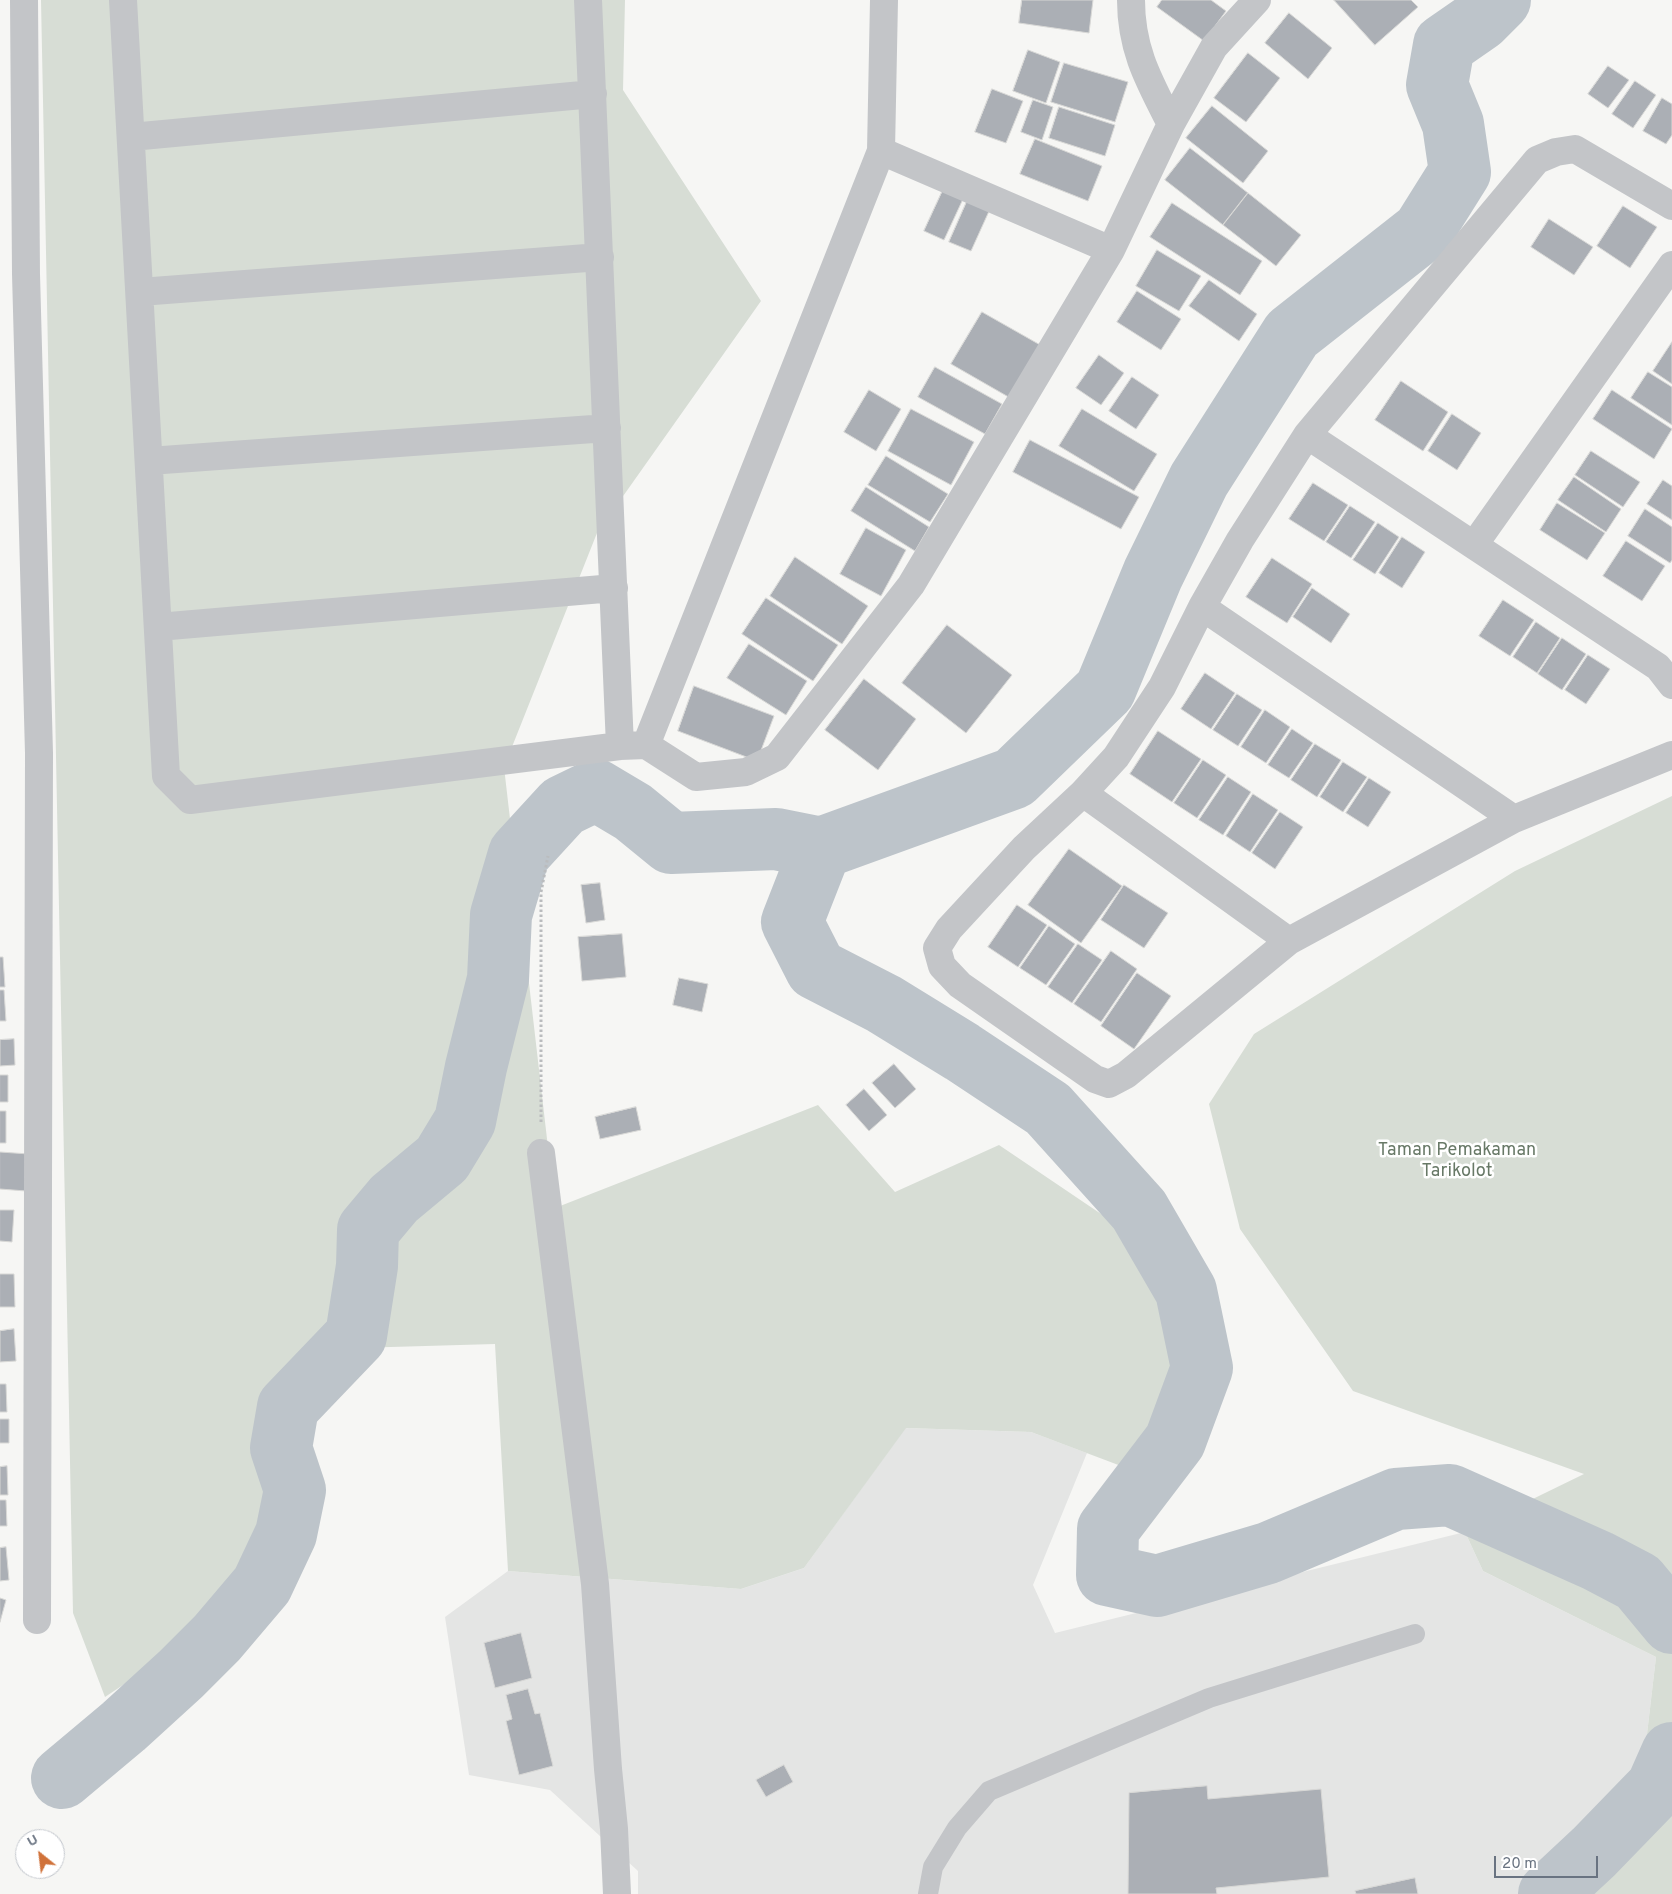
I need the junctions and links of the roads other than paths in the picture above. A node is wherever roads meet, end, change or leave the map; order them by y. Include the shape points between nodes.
1 (24, 0) edge
2 (123, 0) edge
3 (588, 0) edge
4 (884, 0) edge
5 (1132, 0) edge
6 (1257, 0) edge
7 (593, 94) junction
8 (1171, 124) junction
9 (131, 137) junction
10 (881, 151) junction
11 (1672, 206) edge
12 (1111, 250) junction
13 (600, 257) junction
14 (1672, 265) edge
15 (140, 292) junction
16 (1664, 294) edge
17 (607, 428) junction
18 (1307, 435) junction
19 (149, 461) junction
20 (1474, 546) junction
21 (614, 588) junction
22 (1202, 607) junction
23 (158, 627) junction
24 (1667, 667) edge
25 (633, 746) junction
26 (1672, 755) edge
27 (1082, 793) junction
28 (1514, 819) junction
29 (1289, 941) junction
30 (541, 1153) road end
31 (37, 1620) dead end
32 (1415, 1634) dead end
33 (617, 1894) edge
34 (928, 1894) edge

1 - 31 street via 26,274 39,753
2 - 9 street
3 - 7 street
4 - 10 street
5 - 8 street via 1131,21 1144,72
6 - 8 street via 1214,47
7 - 9 street
7 - 13 street
8 - 12 street
9 - 15 street
10 - 12 street
10 - 25 street
11 - 18 street via 1575,149 1537,160
12 - 25 street via 912,585 777,757 746,772 696,777
13 - 15 street
13 - 17 street
14 - 16 street
15 - 19 street
16 - 20 street
17 - 19 street
17 - 21 street
18 - 20 street
18 - 22 street
19 - 23 street
20 - 24 street
21 - 23 street
21 - 25 street
22 - 27 street via 1157,694 1116,757
22 - 28 street
23 - 25 street via 166,776 190,800
26 - 28 street
27 - 29 street
27 - 29 street via 1024,848 945,935 937,948 942,966 960,985 1095,1079 1109,1084 1126,1075
28 - 29 street
30 - 33 street via 595,1584
32 - 34 lane via 1209,1698 989,1790 957,1828 933,1867

